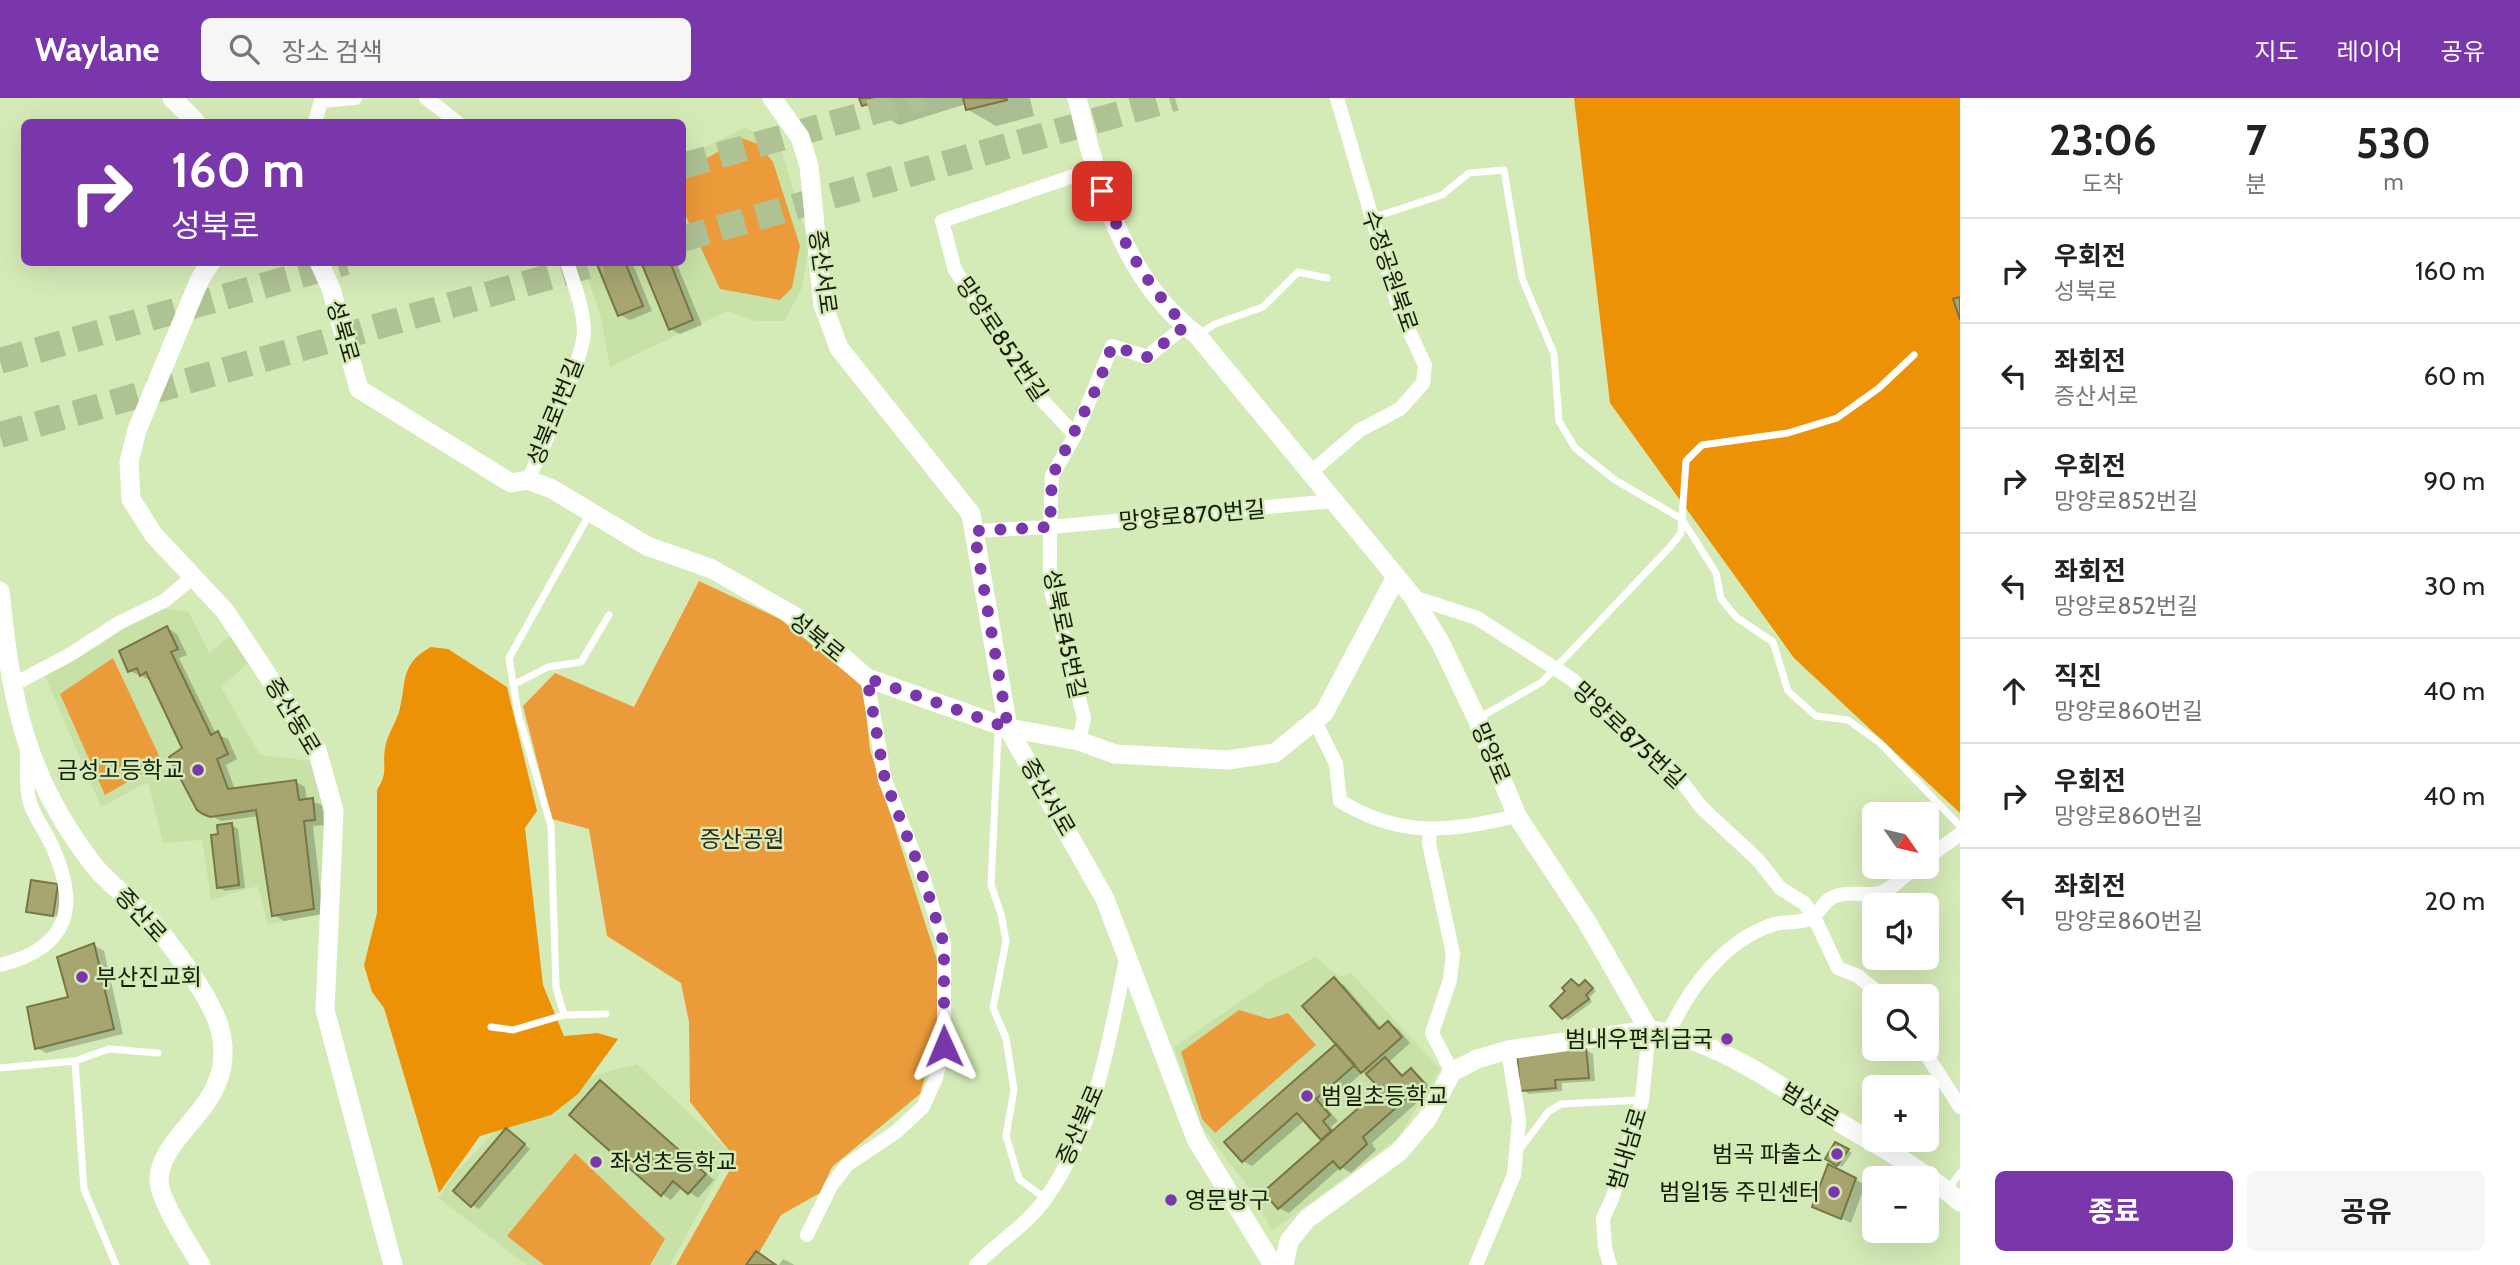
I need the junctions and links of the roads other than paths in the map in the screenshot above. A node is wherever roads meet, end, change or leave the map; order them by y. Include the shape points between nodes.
1 (172, 98) edge
2 (355, 98) edge
3 (426, 98) edge
4 (772, 98) edge
5 (1077, 98) edge
6 (1337, 98) edge
7 (193, 119) edge
8 (315, 119) edge
9 (453, 119) edge
10 (1094, 169) junction
11 (1371, 219) junction
12 (208, 266) edge
13 (321, 266) edge
14 (567, 266) edge
15 (1326, 278) dead end
16 (1191, 331) junction
17 (1914, 355) dead end
18 (1075, 435) junction
19 (1310, 473) junction
20 (528, 480) junction
21 (1333, 501) junction
22 (591, 512) junction
23 (1682, 519) junction
24 (1050, 527) junction
25 (974, 531) junction
26 (193, 577) junction
27 (1396, 577) junction
28 (0, 591) edge
29 (1413, 597) junction
30 (609, 615) dead end
31 (1553, 670) junction
32 (867, 678) junction
33 (9, 679) junction
34 (513, 685) junction
35 (1477, 719) junction
36 (1315, 721) junction
37 (1008, 728) junction
38 (1079, 741) junction
39 (27, 746) junction
40 (1517, 816) junction
41 (1960, 826) edge
42 (1430, 830) junction
43 (1960, 834) edge
44 (1939, 849) edge
45 (1900, 879) edge
46 (1814, 916) junction
47 (1127, 954) junction
48 (0, 965) edge
49 (1868, 984) edge
50 (606, 1014) dead end
51 (564, 1015) junction
52 (491, 1027) dead end
53 (1659, 1031) junction
54 (1508, 1050) junction
55 (158, 1053) dead end
56 (75, 1061) junction
57 (1930, 1061) edge
58 (0, 1068) edge
59 (1452, 1072) junction
60 (1642, 1100) junction
61 (1960, 1107) edge
62 (1516, 1156) junction
63 (1960, 1173) edge
64 (1953, 1196) edge
65 (1046, 1199) junction
66 (807, 1235) dead end
67 (116, 1265) edge
68 (201, 1265) edge
69 (393, 1265) edge
70 (976, 1265) edge
71 (1273, 1265) edge
72 (1284, 1265) edge
73 (1476, 1265) edge
74 (1610, 1265) edge

1 - 7 street
2 - 8 street via 321,101
3 - 9 street
4 - 25 street, 증산서로 via 800,137 809,166 823,305 839,348 971,514
5 - 10 street, 망양로
6 - 11 street, 수정공원북로
10 - 16 street, 망양로 via 1120,236 1149,286
10 - 18 street, 망양로852번길 via 942,221 955,270 1043,401
11 - 19 street, 수정공원북로 via 1399,310 1425,365 1423,383 1400,409 1360,430
11 - 23 lane via 1442,195 1469,173 1504,170 1522,278 1554,354 1559,421 1575,448 1615,480
12 - 26 street, 증산동로 via 137,430 129,462 131,499 153,534
13 - 20 street, 성북로 via 359,388 511,484
14 - 20 street, 성북로1번길 via 582,311 584,334 575,368
15 - 16 lane via 1298,272 1263,307
16 - 18 street via 1147,357 1112,346
16 - 19 street, 망양로
17 - 23 lane via 1837,418 1787,433 1702,445 1686,461
18 - 24 street via 1052,476
19 - 21 street, 망양로
20 - 22 street, 성북로
21 - 24 street, 망양로870번길
21 - 27 street, 망양로
22 - 32 street, 성북로 via 647,546 712,569 796,617
22 - 34 lane via 509,658
23 - 31 lane via 1681,533 1670,547
23 - 41 lane via 1716,573 1721,599 1736,617 1773,642 1788,691 1816,716 1847,720 1880,743
24 - 25 street
24 - 38 street, 성북로45번길 via 1050,586 1084,718
25 - 37 street, 증산서로
26 - 33 street via 164,601 71,654 23,680
26 - 69 street, 증산동로 via 225,611 317,750 334,811 325,1010
27 - 29 street, 망양로
27 - 36 street, 성북로 via 1324,713
28 - 33 street, 증산로
29 - 31 street, 망양로875번길 via 1477,618
29 - 35 street, 망양로
30 - 34 lane via 582,662 548,667
31 - 35 lane via 1542,682
31 - 46 street, 망양로875번길 via 1573,680 1635,744 1670,766 1701,807
32 - 37 street, 성북로
32 - 66 street via 885,780 944,944 944,1046 923,1107 847,1165
33 - 39 street, 증산로
34 - 51 lane via 551,826 556,987
35 - 40 street, 망양로
36 - 38 street, 성북로 via 1275,753 1228,760 1115,754
36 - 42 street via 1336,765 1340,801 1380,820
37 - 38 street, 성북로
37 - 47 street, 증산서로 via 1105,898
37 - 65 lane via 999,736 990,861 990,885 1006,941 993,1008 1006,1038 1014,1090 1006,1136 1018,1179
39 - 48 street via 29,801 62,870 67,914 60,929 43,945 22,959
39 - 68 street, 증산로 via 49,797 93,864 149,919 195,981 217,1021 222,1063 214,1090 164,1158 159,1182
40 - 42 street via 1456,830
40 - 53 street, 망양로
42 - 59 street via 1453,954 1450,980 1432,1033
43 - 44 street
45 - 46 street via 1882,893 1839,895 1823,902
46 - 49 street via 1838,968
46 - 53 street, 범내남로 via 1802,922 1774,924 1739,942 1709,969
47 - 65 street, 증산북로 via 1096,1099
47 - 71 street, 증산서로 via 1196,1139
50 - 51 lane
51 - 52 lane via 513,1030
53 - 54 street
53 - 60 street, 범내남로
53 - 64 street, 범상로 via 1710,1049 1775,1083
54 - 59 street
54 - 62 street via 1519,1120
55 - 56 lane via 109,1049
56 - 58 lane
56 - 67 lane via 84,1189
57 - 61 street
59 - 72 street via 1427,1119 1399,1152 1307,1219 1289,1241
60 - 62 lane via 1561,1104 1548,1112
60 - 74 street, 범내남로 via 1603,1218
62 - 73 street via 1514,1175
63 - 64 lane
65 - 70 street, 증산북로

